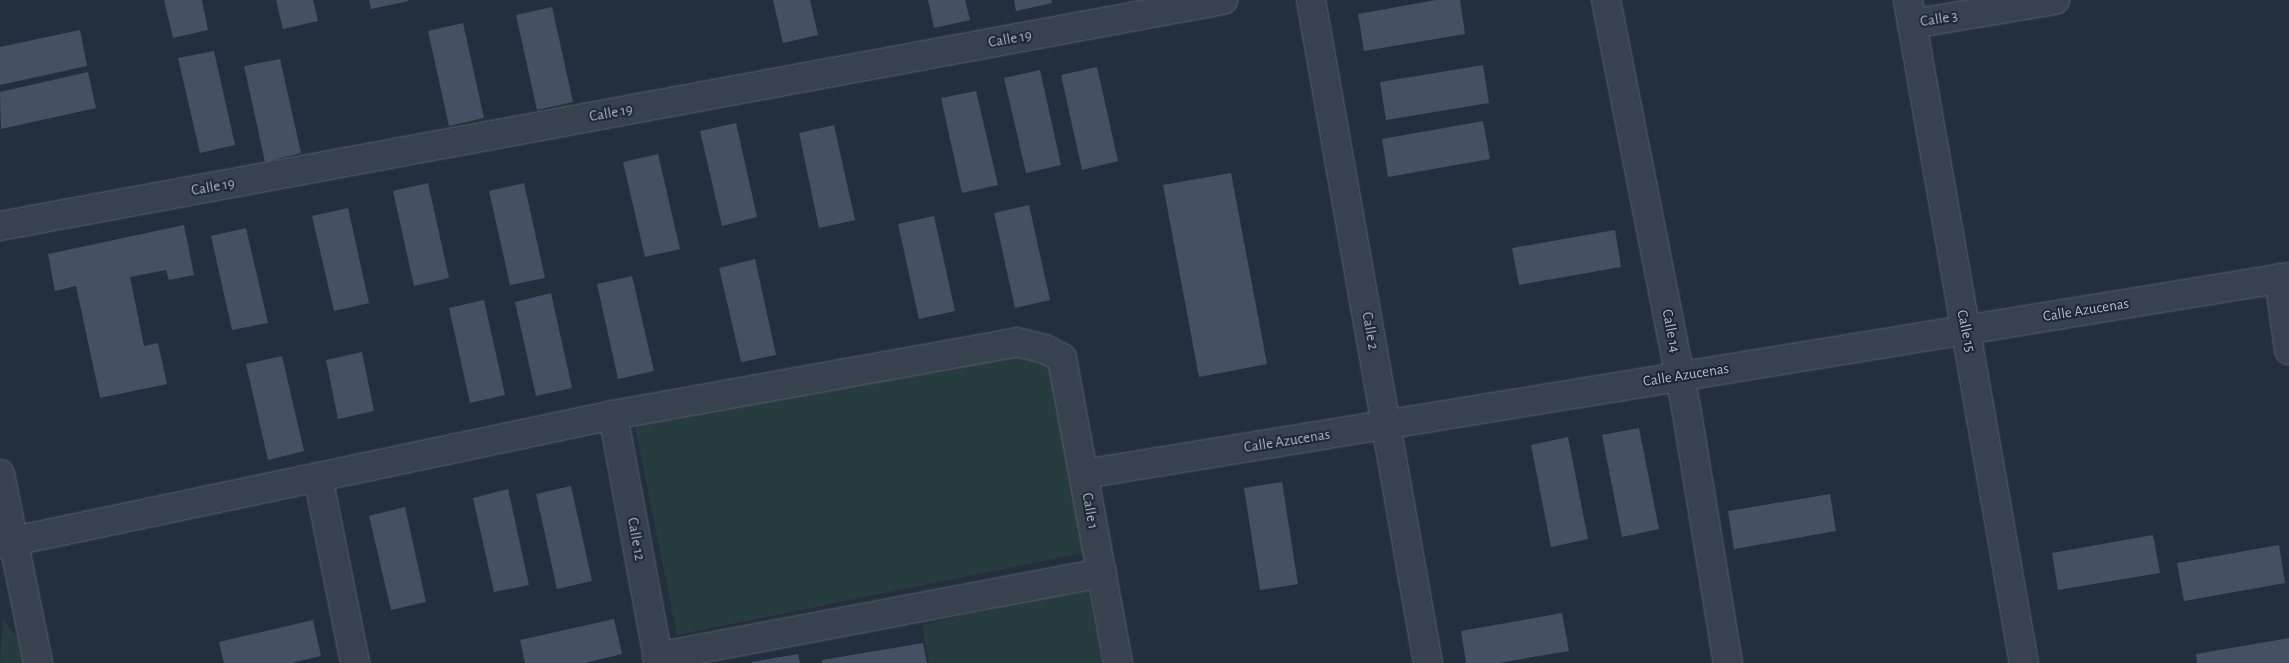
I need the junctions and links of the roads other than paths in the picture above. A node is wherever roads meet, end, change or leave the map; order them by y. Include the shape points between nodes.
1 (1223, 0) edge
2 (1311, 0) edge
3 (1606, 0) edge
4 (2055, 0) edge
5 (1910, 12) edge
6 (0, 226) edge
7 (2284, 278) edge
8 (1965, 330) junction
9 (2289, 350) edge
10 (1680, 377) junction
11 (613, 415) junction
12 (1386, 425) junction
13 (0, 474) edge
14 (1084, 474) junction
15 (318, 477) junction
16 (7, 543) edge
17 (1102, 573) junction
18 (658, 660) edge
19 (38, 663) edge
20 (355, 663) edge
21 (1118, 663) edge
22 (1428, 663) edge
23 (1728, 663) edge
24 (2024, 663) edge

1 - 6 street, Calle 19
2 - 12 street, Calle 2
3 - 10 street, Calle 14
4 - 5 street, Calle 3
5 - 8 street, Calle 15
7 - 8 street, Calle Azucenas
7 - 9 street
8 - 10 street, Calle Azucenas
8 - 24 street, Calle 15 via 1974,364
10 - 12 street, Calle Azucenas
10 - 23 street, Calle 14
11 - 14 street, Calle 1 via 1017,342 1045,349 1062,358
11 - 15 street
11 - 18 street, Calle 12
12 - 14 street, Calle Azucenas
12 - 22 street, Calle 2
13 - 16 street
14 - 17 street, Calle 1
15 - 16 street
15 - 20 street
16 - 19 street
17 - 18 street
17 - 21 street, Calle 1

